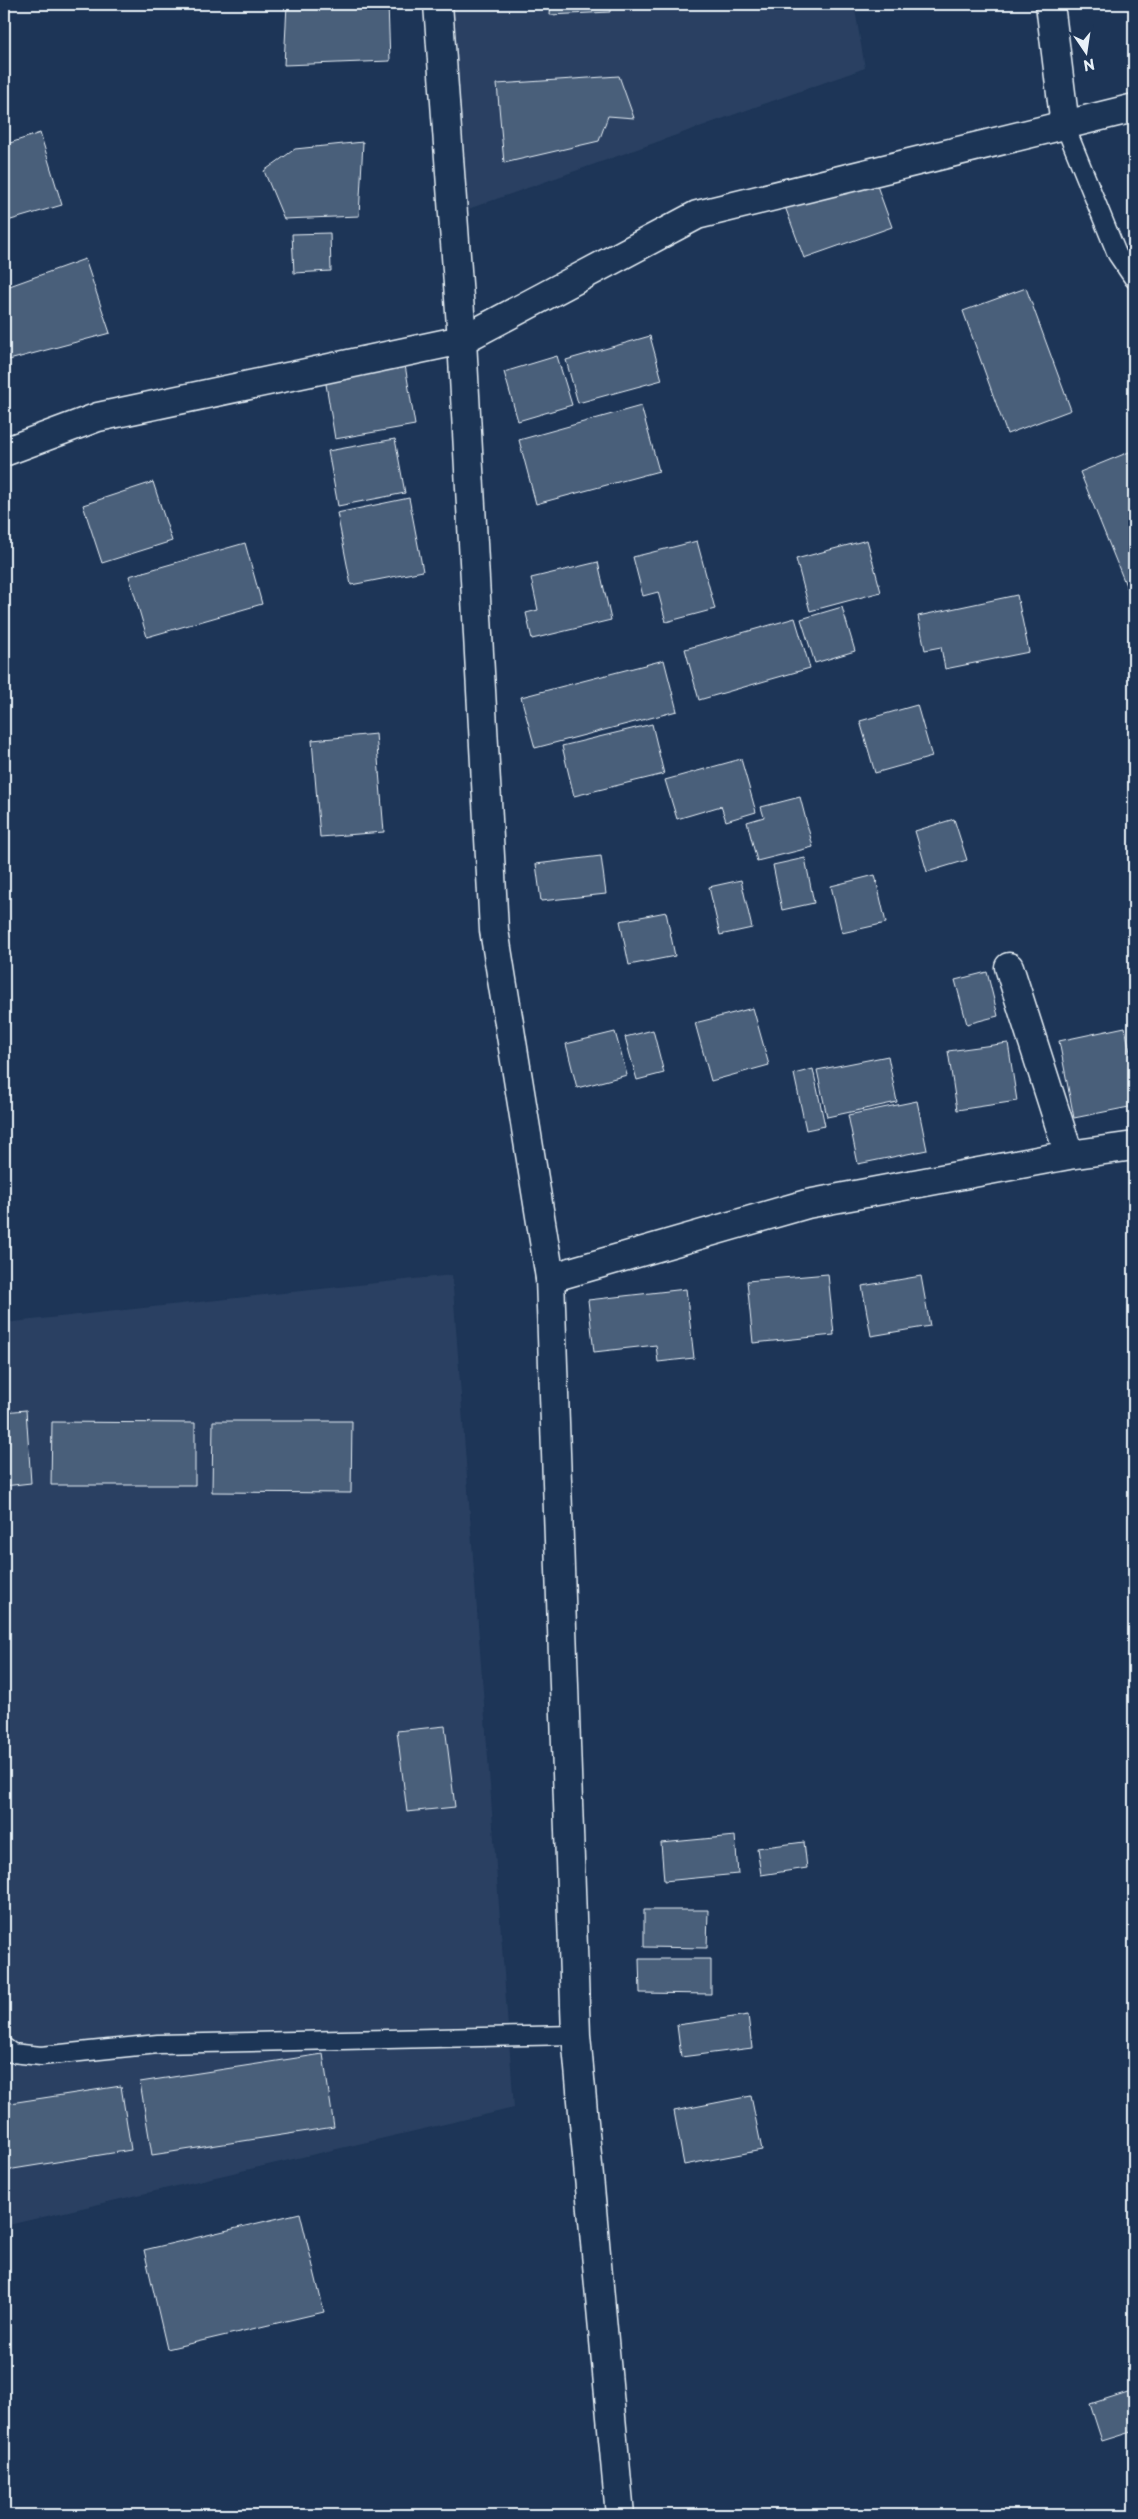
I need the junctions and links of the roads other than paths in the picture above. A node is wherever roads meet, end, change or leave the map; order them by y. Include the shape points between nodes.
1 (438, 4) edge
2 (1050, 4) edge
3 (1134, 108) edge
4 (1065, 126) junction
5 (1134, 279) edge
6 (462, 340) junction
7 (4, 452) edge
8 (1009, 967) dead end
9 (1134, 1146) edge
10 (1069, 1155) junction
11 (550, 1278) junction
12 (576, 2035) junction
13 (4, 2047) edge
14 (620, 2515) edge

1 - 6 street
2 - 4 street
3 - 4 street
4 - 5 lane via 1117,254
4 - 6 street via 696,215
6 - 7 street via 98,417
6 - 11 street via 494,930
8 - 10 street
9 - 10 street
10 - 11 street via 807,1204
11 - 12 street
12 - 13 lane via 158,2044 41,2056 12,2052
12 - 14 street

